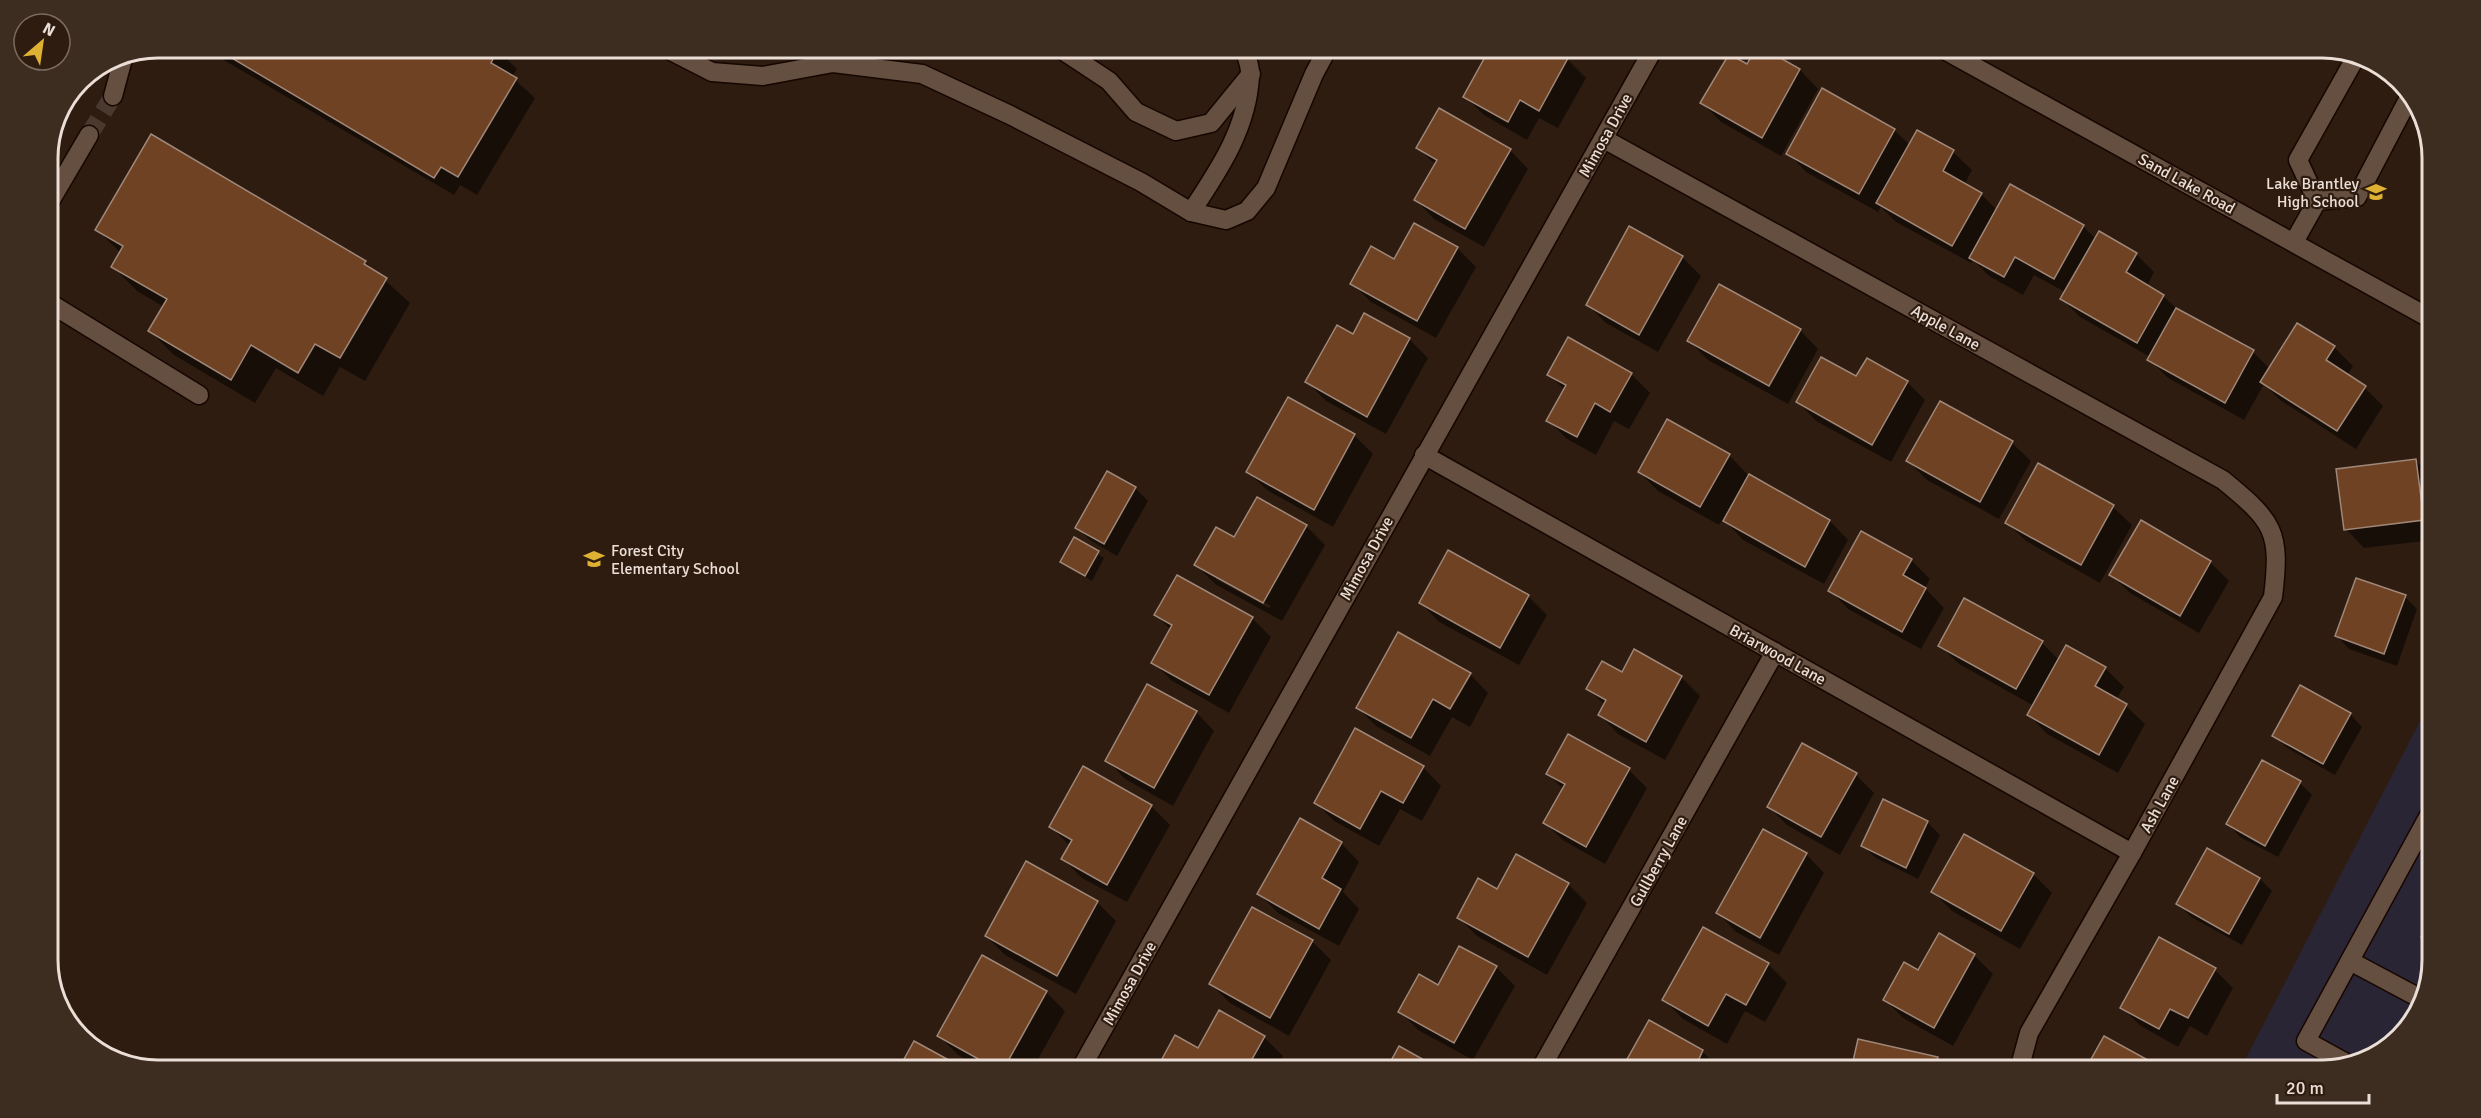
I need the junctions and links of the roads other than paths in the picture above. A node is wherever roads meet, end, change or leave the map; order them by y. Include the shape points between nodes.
1 (685, 58) edge
2 (1074, 58) edge
3 (1247, 58) edge
4 (1323, 58) edge
5 (1649, 58) edge
6 (1959, 58) edge
7 (2351, 63) edge
8 (121, 66) edge
9 (1251, 74) junction
10 (113, 96) tunnel mouth
11 (2406, 103) edge
12 (89, 135) tunnel mouth
13 (1604, 139) junction
14 (59, 186) edge
15 (2317, 201) junction
16 (1191, 212) junction
17 (2294, 242) junction
18 (59, 309) edge
19 (2422, 314) edge
20 (199, 394) dead end
21 (1424, 455) junction
22 (2274, 533) joint
23 (1775, 652) junction
24 (2422, 828) edge
25 (2132, 853) junction
26 (2350, 962) junction
27 (2416, 996) edge
28 (2338, 1058) edge
29 (1086, 1060) edge
30 (1546, 1060) edge
31 (2022, 1060) edge

1 - 16 street via 712,72 763,76 833,63 922,74 1141,182
2 - 9 street via 1109,81 1136,112 1176,132 1211,123
3 - 9 street
4 - 16 street via 1266,188 1247,211 1226,220
5 - 13 street, Mimosa Drive
6 - 17 street, Sand Lake Road
7 - 15 street via 2298,160
8 - 10 street
9 - 16 street via 1241,126
11 - 15 street via 2357,197
12 - 14 street
13 - 21 street, Mimosa Drive
13 - 22 street, Apple Lane via 2223,480 2252,504
15 - 17 street
17 - 19 street, Sand Lake Road
18 - 20 street
21 - 23 street, Briarwood Lane
21 - 29 street, Mimosa Drive
22 - 25 street, Ash Lane via 2277,560 2272,597
23 - 25 street, Briarwood Lane
23 - 30 street, Gullberry Lane
24 - 26 street
25 - 31 street, Ash Lane via 2029,1033
26 - 27 street
26 - 28 street via 2306,1041

